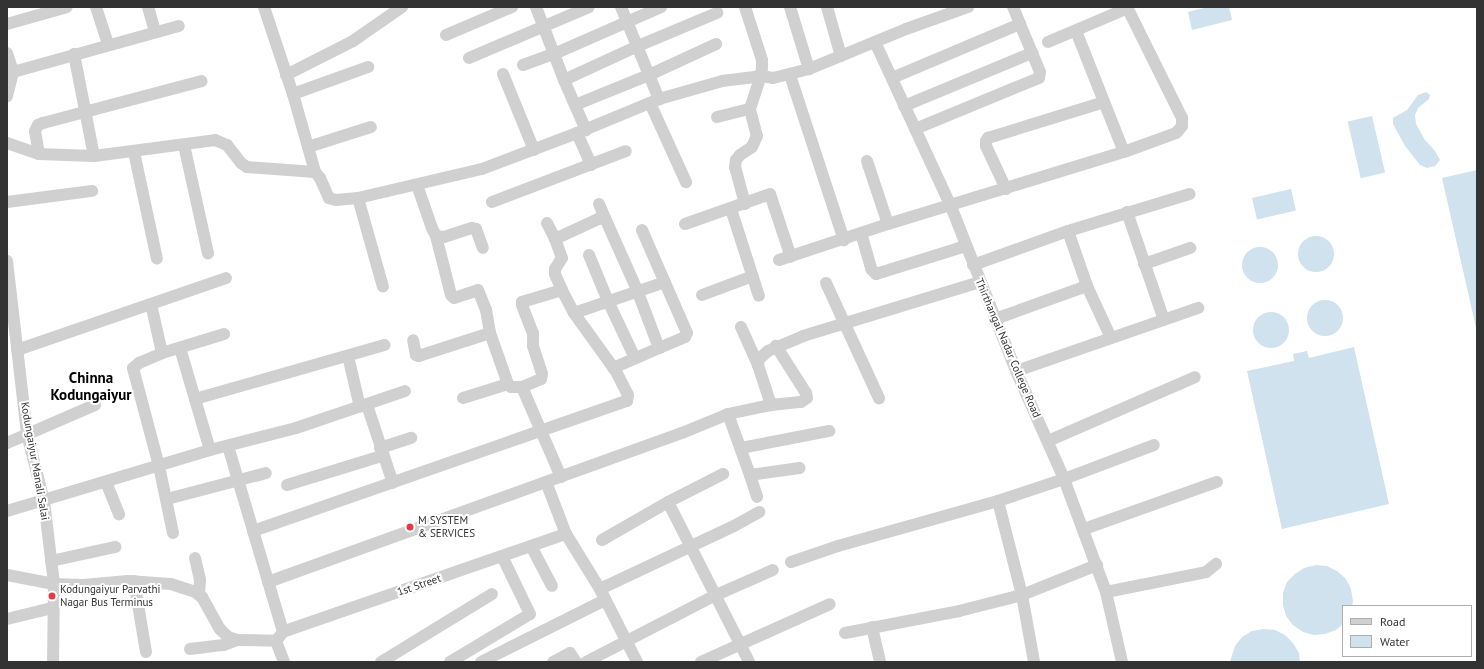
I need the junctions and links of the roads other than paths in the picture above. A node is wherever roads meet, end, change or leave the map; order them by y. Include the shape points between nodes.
1 (67, 7) edge
2 (96, 7) edge
3 (148, 7) edge
4 (264, 7) edge
5 (402, 7) edge
6 (512, 7) edge
7 (536, 7) edge
8 (590, 7) edge
9 (621, 7) edge
10 (661, 7) edge
11 (745, 7) edge
12 (790, 7) edge
13 (827, 7) edge
14 (968, 7) edge
15 (1012, 7) edge
16 (1128, 7) edge
17 (717, 13) dead end
18 (628, 22) junction
19 (7, 24) edge
20 (1020, 24) junction
21 (179, 26) dead end
22 (544, 26) junction
23 (1076, 31) junction
24 (155, 32) junction
25 (446, 35) dead end
26 (875, 42) junction
27 (1048, 42) dead end
28 (108, 44) junction
29 (716, 44) dead end
30 (638, 46) junction
31 (1032, 53) junction
32 (7, 54) edge
33 (74, 54) junction
34 (554, 54) junction
35 (841, 56) junction
36 (469, 58) dead end
37 (523, 65) dead end
38 (368, 67) dead end
39 (809, 69) junction
40 (13, 72) junction
41 (503, 74) dead end
42 (286, 75) junction
43 (649, 75) junction
44 (790, 75) junction
45 (761, 76) junction
46 (892, 78) junction
47 (564, 80) junction
48 (202, 81) dead end
49 (293, 94) junction
50 (7, 96) edge
51 (655, 101) junction
52 (1104, 102) junction
53 (575, 105) junction
54 (904, 106) junction
55 (750, 109) junction
56 (85, 112) junction
57 (717, 117) dead end
58 (371, 127) dead end
59 (915, 129) junction
60 (581, 131) junction
61 (7, 143) edge
62 (184, 145) junction
63 (308, 147) junction
64 (534, 150) junction
65 (626, 151) dead end
66 (134, 152) junction
67 (1124, 152) junction
68 (39, 154) junction
69 (94, 156) junction
70 (867, 161) dead end
71 (591, 165) junction
72 (315, 172) junction
73 (686, 182) dead end
74 (417, 185) junction
75 (1006, 189) junction
76 (92, 191) dead end
77 (1190, 194) dead end
78 (358, 198) junction
79 (7, 202) edge
80 (492, 202) dead end
81 (599, 204) dead end
82 (745, 204) junction
83 (950, 204) junction
84 (731, 209) junction
85 (1127, 212) junction
86 (605, 218) junction
87 (547, 223) dead end
88 (686, 224) dead end
89 (888, 224) junction
90 (642, 230) dead end
91 (1068, 231) junction
92 (861, 233) junction
93 (436, 236) junction
94 (554, 239) junction
95 (844, 240) junction
96 (966, 246) junction
97 (483, 248) dead end
98 (1190, 248) dead end
99 (208, 253) dead end
100 (589, 255) dead end
101 (157, 259) dead end
102 (7, 261) edge
103 (1144, 264) junction
104 (973, 265) junction
105 (753, 276) junction
106 (226, 278) dead end
107 (665, 282) junction
108 (980, 282) junction
109 (826, 283) dead end
110 (1088, 286) junction
111 (384, 287) dead end
112 (562, 290) junction
113 (637, 290) junction
114 (702, 295) dead end
115 (759, 296) dead end
116 (608, 301) junction
117 (151, 304) junction
118 (1198, 308) dead end
119 (574, 313) junction
120 (995, 319) junction
121 (1164, 320) junction
122 (845, 323) junction
123 (741, 327) dead end
124 (490, 333) junction
125 (224, 334) dead end
126 (1111, 338) junction
127 (413, 340) dead end
128 (384, 345) dead end
129 (776, 346) junction
130 (180, 348) junction
131 (659, 348) junction
132 (17, 350) junction
133 (162, 353) junction
134 (348, 356) junction
135 (636, 358) junction
136 (758, 365) junction
137 (613, 368) junction
138 (1016, 371) junction
139 (1195, 378) dead end
140 (508, 384) junction
141 (522, 387) junction
142 (405, 391) dead end
143 (463, 398) dead end
144 (879, 398) dead end
145 (196, 399) junction
146 (95, 405) dead end
147 (364, 406) junction
148 (771, 406) junction
149 (728, 414) junction
150 (541, 431) junction
151 (829, 431) dead end
152 (27, 434) junction
153 (411, 438) dead end
154 (1048, 441) junction
155 (7, 443) edge
156 (1154, 445) dead end
157 (228, 446) junction
158 (741, 448) junction
159 (210, 450) junction
160 (381, 452) junction
161 (159, 466) junction
162 (800, 468) dead end
163 (266, 473) dead end
164 (724, 474) dead end
165 (750, 475) junction
166 (561, 477) junction
167 (1064, 479) junction
168 (106, 482) junction
169 (238, 482) junction
170 (546, 482) junction
171 (1217, 482) dead end
172 (393, 484) junction
173 (287, 485) dead end
174 (757, 497) dead end
175 (167, 499) junction
176 (44, 500) junction
177 (998, 501) junction
178 (668, 502) junction
179 (7, 511) edge
180 (760, 512) dead end
181 (119, 514) dead end
182 (1084, 529) junction
183 (253, 531) junction
184 (173, 533) dead end
185 (566, 534) junction
186 (602, 540) dead end
187 (531, 546) junction
188 (114, 547) dead end
189 (691, 547) junction
190 (502, 556) junction
191 (195, 558) dead end
192 (51, 561) junction
193 (791, 562) dead end
194 (1216, 564) dead end
195 (1097, 565) junction
196 (773, 570) dead end
197 (7, 575) edge
198 (134, 581) junction
199 (268, 582) junction
200 (54, 584) junction
201 (552, 586) dead end
202 (1106, 592) junction
203 (492, 594) dead end
204 (199, 595) junction
205 (603, 595) junction
206 (716, 595) junction
207 (1022, 595) junction
208 (830, 604) dead end
209 (52, 608) junction
210 (7, 619) edge
211 (872, 627) junction
212 (845, 633) dead end
213 (279, 636) junction
214 (237, 640) junction
215 (627, 642) junction
216 (741, 645) junction
217 (190, 648) dead end
218 (471, 650) junction
219 (146, 652) dead end
220 (52, 662) edge
221 (284, 662) edge
222 (381, 662) edge
223 (450, 662) edge
224 (478, 662) edge
225 (481, 662) edge
226 (553, 662) edge
227 (576, 662) edge
228 (586, 662) edge
229 (637, 662) edge
230 (701, 662) edge
231 (749, 662) edge
232 (880, 662) edge
233 (1034, 662) edge
234 (1122, 662) edge

1 - 19 street
2 - 28 street
3 - 24 street
4 - 42 street
5 - 42 street via 353,41
6 - 25 street
7 - 22 street
8 - 22 street
9 - 18 street
10 - 18 street
11 - 45 street via 762,60
12 - 39 street
13 - 35 street
14 - 26 street
15 - 20 street
16 - 23 street
16 - 67 street via 1183,123 1176,133
17 - 30 street
18 - 30 street
18 - 34 street
20 - 31 street
20 - 46 street
21 - 24 street
22 - 34 street
22 - 36 street
23 - 27 street
23 - 52 street
24 - 28 street
26 - 35 street
26 - 46 street, Thirthangal Nadar College Road
28 - 33 street
29 - 43 street
30 - 43 street
30 - 47 street
31 - 54 street
31 - 59 street via 1040,72 1036,80
32 - 40 street
33 - 40 street
33 - 56 street
34 - 37 street
34 - 47 street
35 - 39 street
38 - 49 street
39 - 44 street
40 - 50 street
41 - 64 street
42 - 49 street
43 - 51 street
43 - 53 street
44 - 45 street via 773,78
44 - 95 street
45 - 51 street via 722,81
45 - 55 street
46 - 54 street, Thirthangal Nadar College Road
47 - 53 street
48 - 56 street
49 - 63 street
51 - 60 street
51 - 73 street
52 - 67 street
52 - 75 street via 988,138 986,146
53 - 60 street
54 - 59 street, Thirthangal Nadar College Road
55 - 57 street
55 - 82 street via 757,136 752,147 736,160
56 - 68 street via 38,125 35,131
56 - 69 street
58 - 63 street
59 - 83 street, Thirthangal Nadar College Road
60 - 64 street
60 - 71 street
61 - 68 street
62 - 66 street
62 - 72 street via 215,140 228,145 247,167
62 - 99 street
63 - 72 street
64 - 74 street via 482,169
65 - 71 street
66 - 69 street
66 - 101 street
67 - 75 street
68 - 69 street
70 - 89 street
71 - 80 street
72 - 78 street via 329,198
74 - 78 street
74 - 93 street
75 - 83 street
76 - 79 street
77 - 85 street
78 - 111 street
81 - 86 street
82 - 84 street
82 - 95 street via 770,194 785,258
83 - 89 street
83 - 96 street, Thirthangal Nadar College Road
84 - 88 street
84 - 105 street
85 - 91 street
85 - 103 street
86 - 94 street
86 - 113 street
87 - 94 street
89 - 92 street
90 - 107 street
91 - 104 street
91 - 110 street
92 - 95 street
92 - 96 street via 871,269 876,274
93 - 97 street via 444,237 476,229
93 - 124 street via 451,295 454,298 479,291
94 - 112 street via 562,258 555,269 555,274
96 - 104 street, Thirthangal Nadar College Road
98 - 103 street
100 - 116 street
102 - 132 street, Kodungaiyur Manali Salai
103 - 121 street
104 - 108 street, Thirthangal Nadar College Road
105 - 114 street
105 - 115 street
106 - 117 street
107 - 113 street
107 - 131 street via 686,333 685,337
108 - 120 street, Thirthangal Nadar College Road
108 - 122 street
109 - 122 street
110 - 120 street
110 - 126 street
112 - 119 street
112 - 141 street via 522,302 533,333 533,346 542,374 541,379
113 - 116 street
113 - 131 street
116 - 119 street
116 - 135 street
117 - 132 street
117 - 133 street
118 - 121 street
119 - 137 street
120 - 138 street, Thirthangal Nadar College Road
121 - 126 street
122 - 129 street
122 - 144 street
123 - 136 street
124 - 127 street via 419,356 416,355
124 - 140 street
125 - 130 street
126 - 138 street
128 - 134 street
129 - 136 street via 759,359
129 - 148 street via 807,398 801,402
130 - 133 street
130 - 145 street
131 - 135 street
132 - 152 street, Kodungaiyur Manali Salai
133 - 161 street via 133,368
134 - 145 street
134 - 147 street
135 - 137 street
136 - 148 street
137 - 150 street via 628,395 627,401
138 - 154 street, Thirthangal Nadar College Road
139 - 154 street
140 - 141 street via 511,387
140 - 143 street
141 - 150 street
142 - 147 street
145 - 159 street
146 - 152 street
147 - 157 street
147 - 160 street
148 - 149 street
149 - 158 street
149 - 166 street
150 - 166 street
150 - 172 street
151 - 158 street
152 - 155 street
152 - 176 street, Kodungaiyur Manali Salai
153 - 160 street
154 - 167 street, Thirthangal Nadar College Road
156 - 167 street
157 - 159 street
157 - 169 street
158 - 165 street
159 - 161 street
160 - 172 street
160 - 173 street
161 - 168 street
161 - 175 street
162 - 165 street
163 - 169 street
164 - 178 street
165 - 174 street
166 - 170 street
167 - 177 street
167 - 182 street, Thirthangal Nadar College Road
168 - 176 street
168 - 181 street
169 - 175 street
169 - 183 street
170 - 185 street
170 - 199 street
171 - 182 street
172 - 183 street
175 - 184 street
176 - 179 street
176 - 192 street, Kodungaiyur Manali Salai
177 - 193 street via 838,546
177 - 207 street
178 - 186 street
178 - 189 street
180 - 189 street
182 - 195 street, Thirthangal Nadar College Road
183 - 199 street
185 - 187 street, 1st Street
185 - 205 street
187 - 190 street, 1st Street
187 - 201 street
188 - 192 street
189 - 205 street
189 - 206 street
190 - 213 street, 1st Street
190 - 218 street via 530,614
191 - 204 street via 200,580
192 - 200 street, Kodungaiyur Manali Salai
194 - 202 street via 1206,572
195 - 202 street, Thirthangal Nadar College Road
195 - 207 street
196 - 206 street
197 - 200 street
198 - 200 street via 83,586
198 - 204 street via 171,584
198 - 219 street
199 - 213 street
200 - 209 street, Kodungaiyur Manali Salai
202 - 234 street, Thirthangal Nadar College Road
203 - 222 street
204 - 214 street via 220,629 228,637
205 - 215 street
205 - 225 street
206 - 215 street
206 - 216 street
207 - 211 street via 959,611
207 - 233 street
208 - 216 street
209 - 210 street
209 - 220 street, Kodungaiyur Manali Salai
211 - 212 street
211 - 232 street
213 - 214 street
213 - 221 street
214 - 217 street via 224,645
215 - 228 street
215 - 229 street
216 - 230 street
216 - 231 street
218 - 223 street
218 - 224 street
226 - 227 street via 571,653

